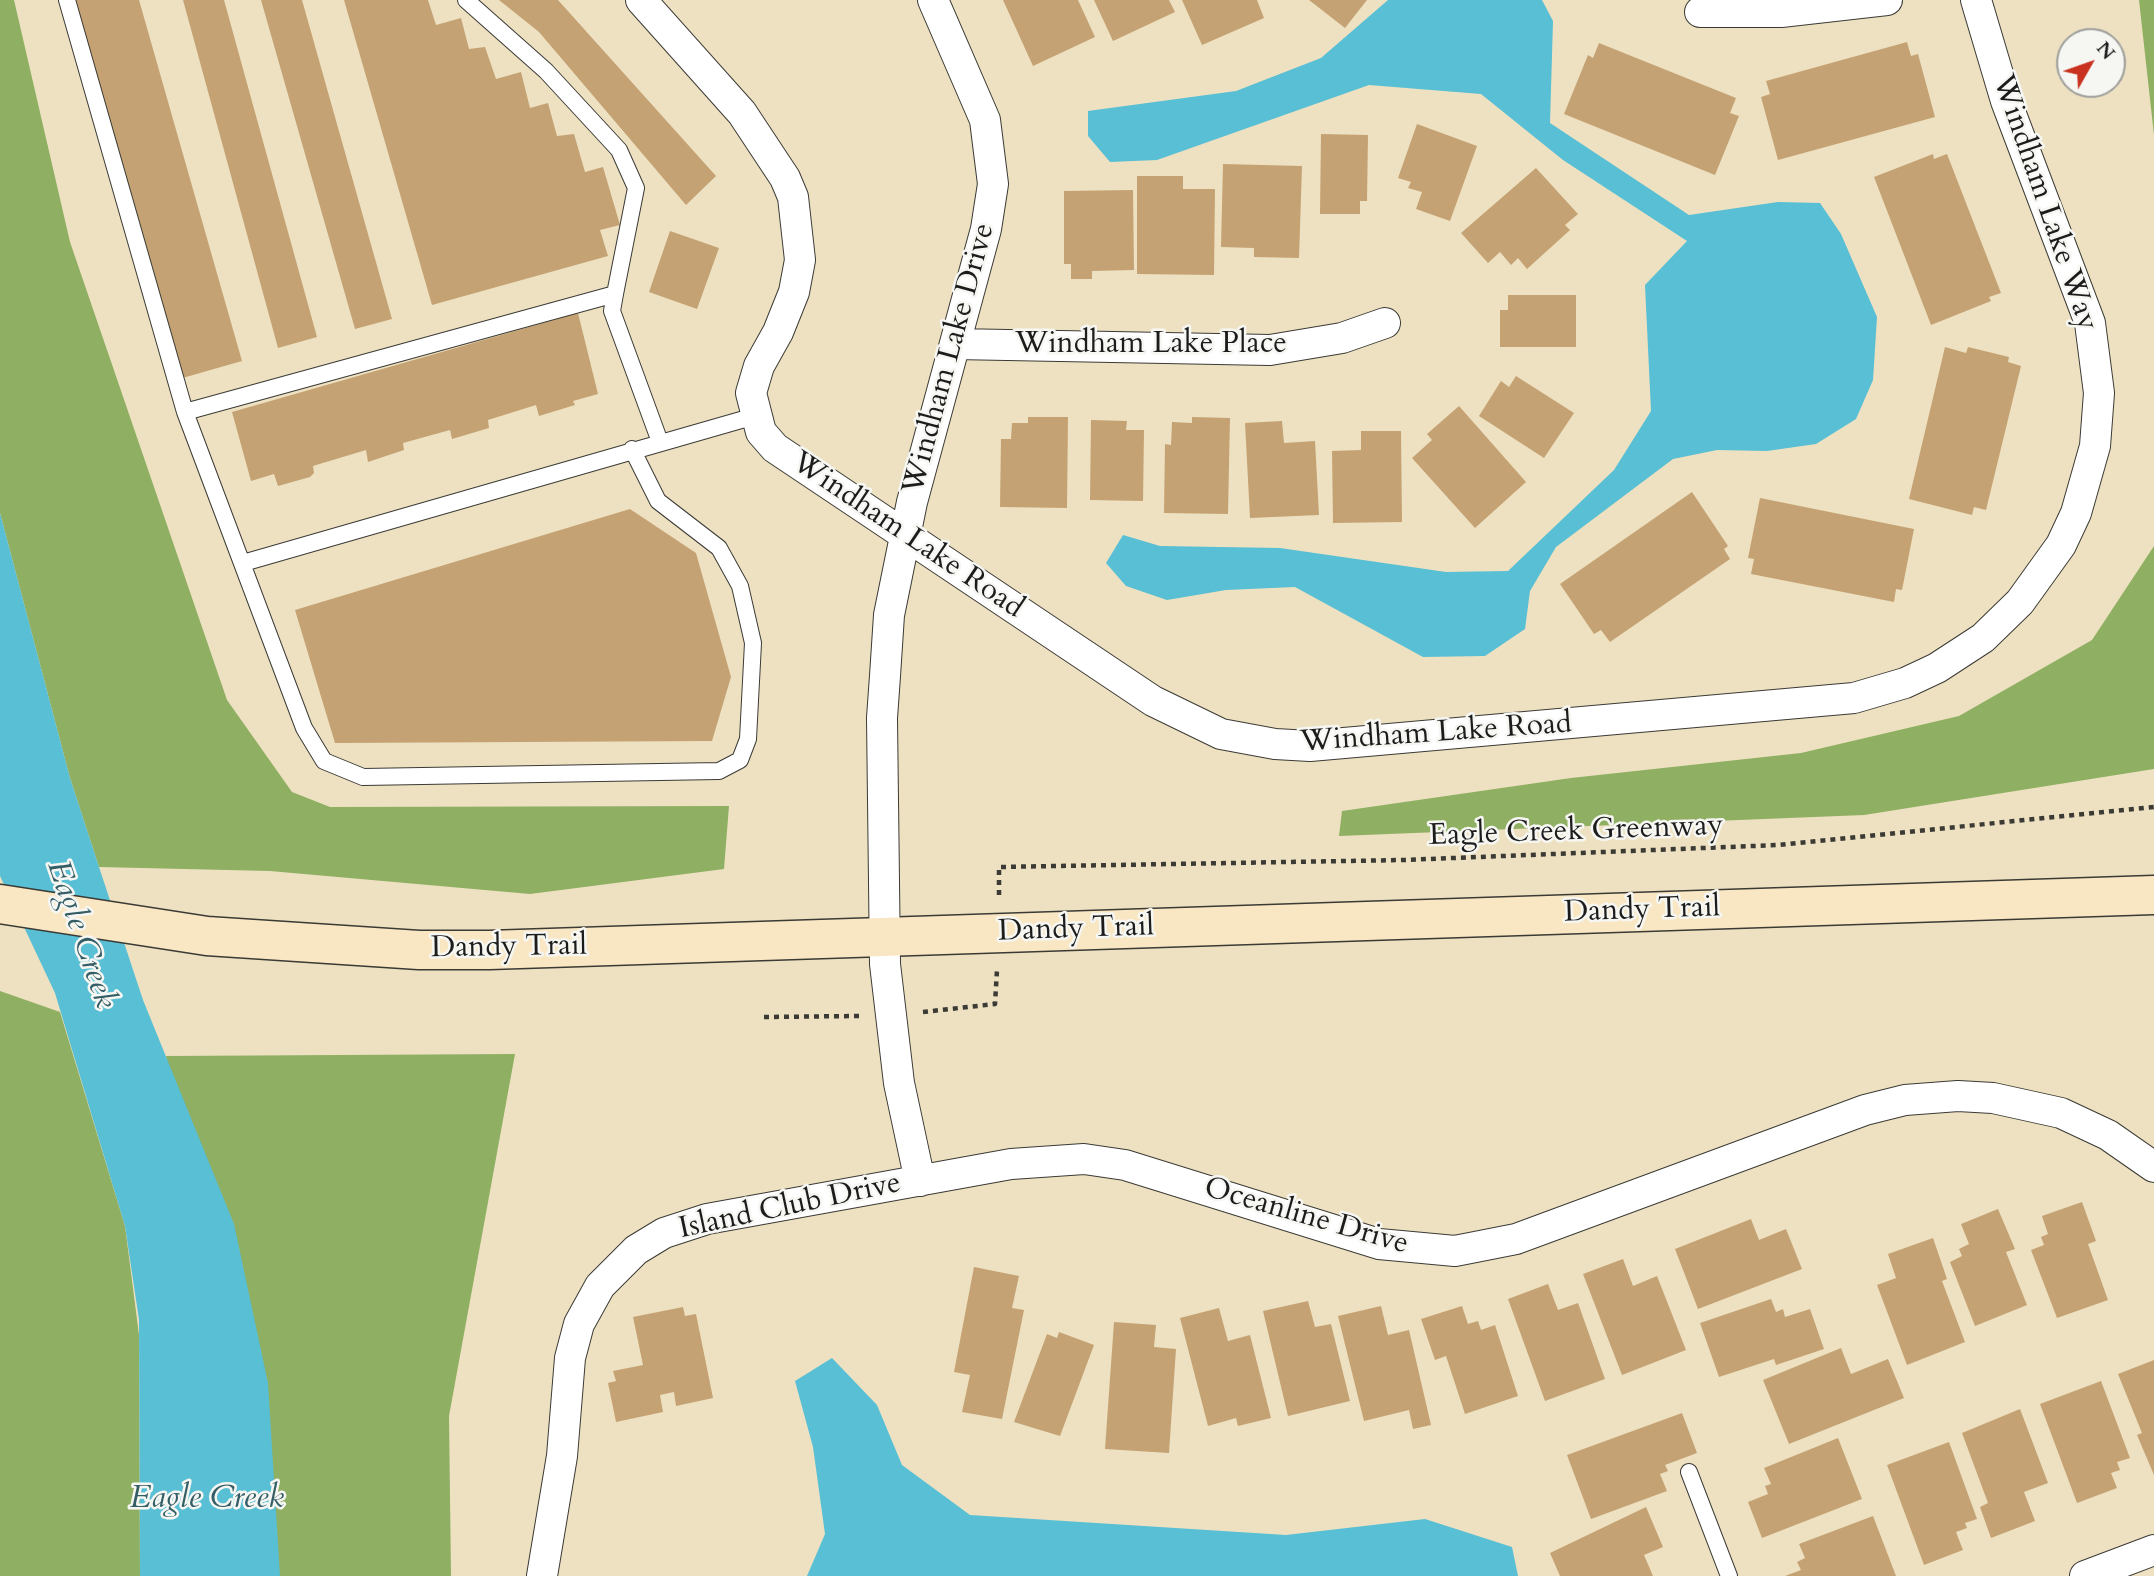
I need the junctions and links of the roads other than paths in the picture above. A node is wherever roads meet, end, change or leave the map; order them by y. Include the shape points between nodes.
1 (67, 0) edge
2 (466, 0) edge
3 (641, 0) edge
4 (933, 0) edge
5 (1887, 0) edge
6 (1976, 0) edge
7 (1700, 12) dead end
8 (615, 294) junction
9 (1385, 323) dead end
10 (956, 344) junction
11 (185, 412) junction
12 (755, 416) junction
13 (660, 442) junction
14 (632, 449) junction
15 (2068, 530) joint
16 (905, 534) junction
17 (243, 563) junction
18 (2154, 895) edge
19 (0, 904) edge
20 (885, 937) junction
21 (2154, 1167) edge
22 (920, 1181) junction
23 (1689, 1472) dead end
24 (2154, 1549) edge
25 (542, 1576) edge
26 (1729, 1576) edge
27 (2085, 1576) edge

1 - 11 lane
2 - 8 lane via 546,71 619,150 636,188
3 - 12 street via 742,113 793,197 800,260 790,305 753,382
4 - 10 street, Windham Lake Drive via 985,120 992,156 989,215
5 - 7 street via 1781,12
6 - 15 street, Windham Lake Way via 2006,101 2090,323 2099,393 2098,428 2082,497
8 - 11 lane
8 - 13 lane via 612,311
9 - 10 street, Windham Lake Place via 1342,338 1270,350
10 - 16 street, Windham Lake Drive
11 - 17 lane
12 - 13 lane
12 - 16 street, Windham Lake Road via 775,449
13 - 14 lane
14 - 17 lane
14 - 17 lane via 658,501 719,548 740,586 753,643 748,739 740,760 719,771 363,777 324,761 304,728
15 - 16 street, Windham Lake Road via 2032,589 1983,638 1905,683 1854,698 1310,746 1234,737 1189,721
16 - 20 street, Windham Lake Drive via 890,615 882,718
18 - 20 main road, Dandy Trail
19 - 20 main road, Dandy Trail via 207,936 314,944 489,950
20 - 22 street via 899,1083
21 - 22 street, Oceanline Drive via 2108,1135 2061,1113 1993,1098 1922,1098 1848,1116 1516,1239 1441,1251 1379,1244 1104,1162 1041,1161
22 - 25 street, Island Club Drive via 683,1225 646,1243 613,1270 593,1296 573,1342 562,1457
23 - 26 lane
24 - 27 street

